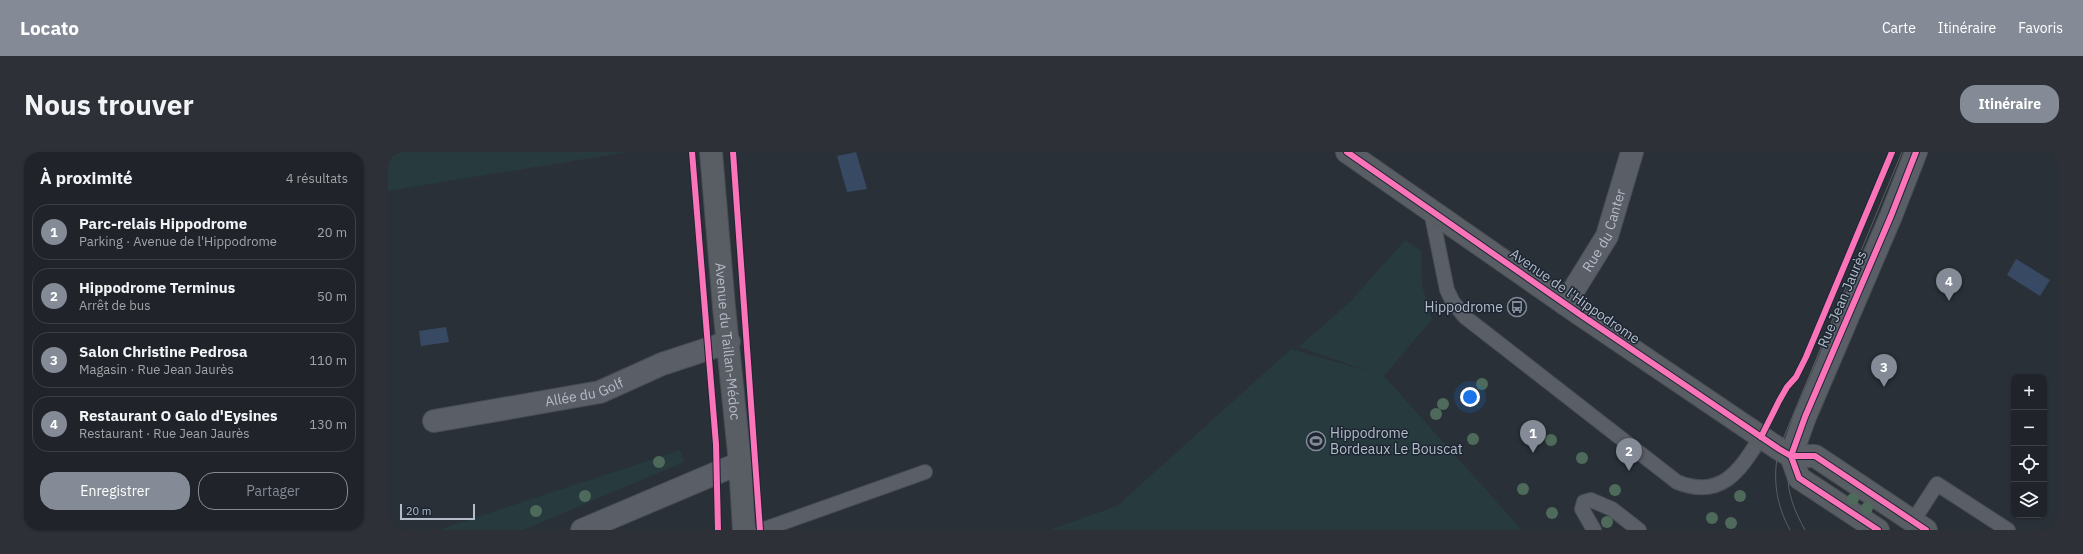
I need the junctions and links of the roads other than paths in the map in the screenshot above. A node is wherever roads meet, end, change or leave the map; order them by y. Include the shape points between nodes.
1 (711, 152) edge
2 (1347, 152) edge
3 (1632, 152) edge
4 (1916, 152) edge
5 (1432, 211) junction
6 (1565, 304) junction
7 (729, 342) junction
8 (434, 422) dead end
9 (1761, 438) junction
10 (1790, 456) junction
11 (740, 463) junction
12 (925, 472) dead end
13 (1919, 526) edge
14 (582, 530) edge
15 (744, 530) edge
16 (762, 530) edge
17 (1594, 530) edge
18 (1639, 530) edge
19 (1878, 530) edge
20 (2008, 530) edge

1 - 7 street, Avenue du Taillan-Médoc
2 - 5 street, Avenue de l'Hippodrome
3 - 6 street, Rue du Canter via 1607,236
4 - 10 street, Rue Jean Jaurès
5 - 6 street, Avenue de l'Hippodrome
5 - 9 lane via 1447,290 1465,317 1676,482 1688,487 1701,487 1730,479 1742,467
6 - 9 street, Avenue de l'Hippodrome
7 - 8 street, Allée du Golf via 662,364 600,392
7 - 11 street, Avenue du Taillan-Médoc
9 - 10 street, Avenue de l'Hippodrome
10 - 13 street via 1815,456
10 - 19 street via 1799,478
11 - 14 street
11 - 15 street, Avenue du Taillan-Médoc
12 - 16 lane
13 - 20 lane via 1938,484
17 - 18 lane via 1582,509 1584,502 1591,500 1612,509

